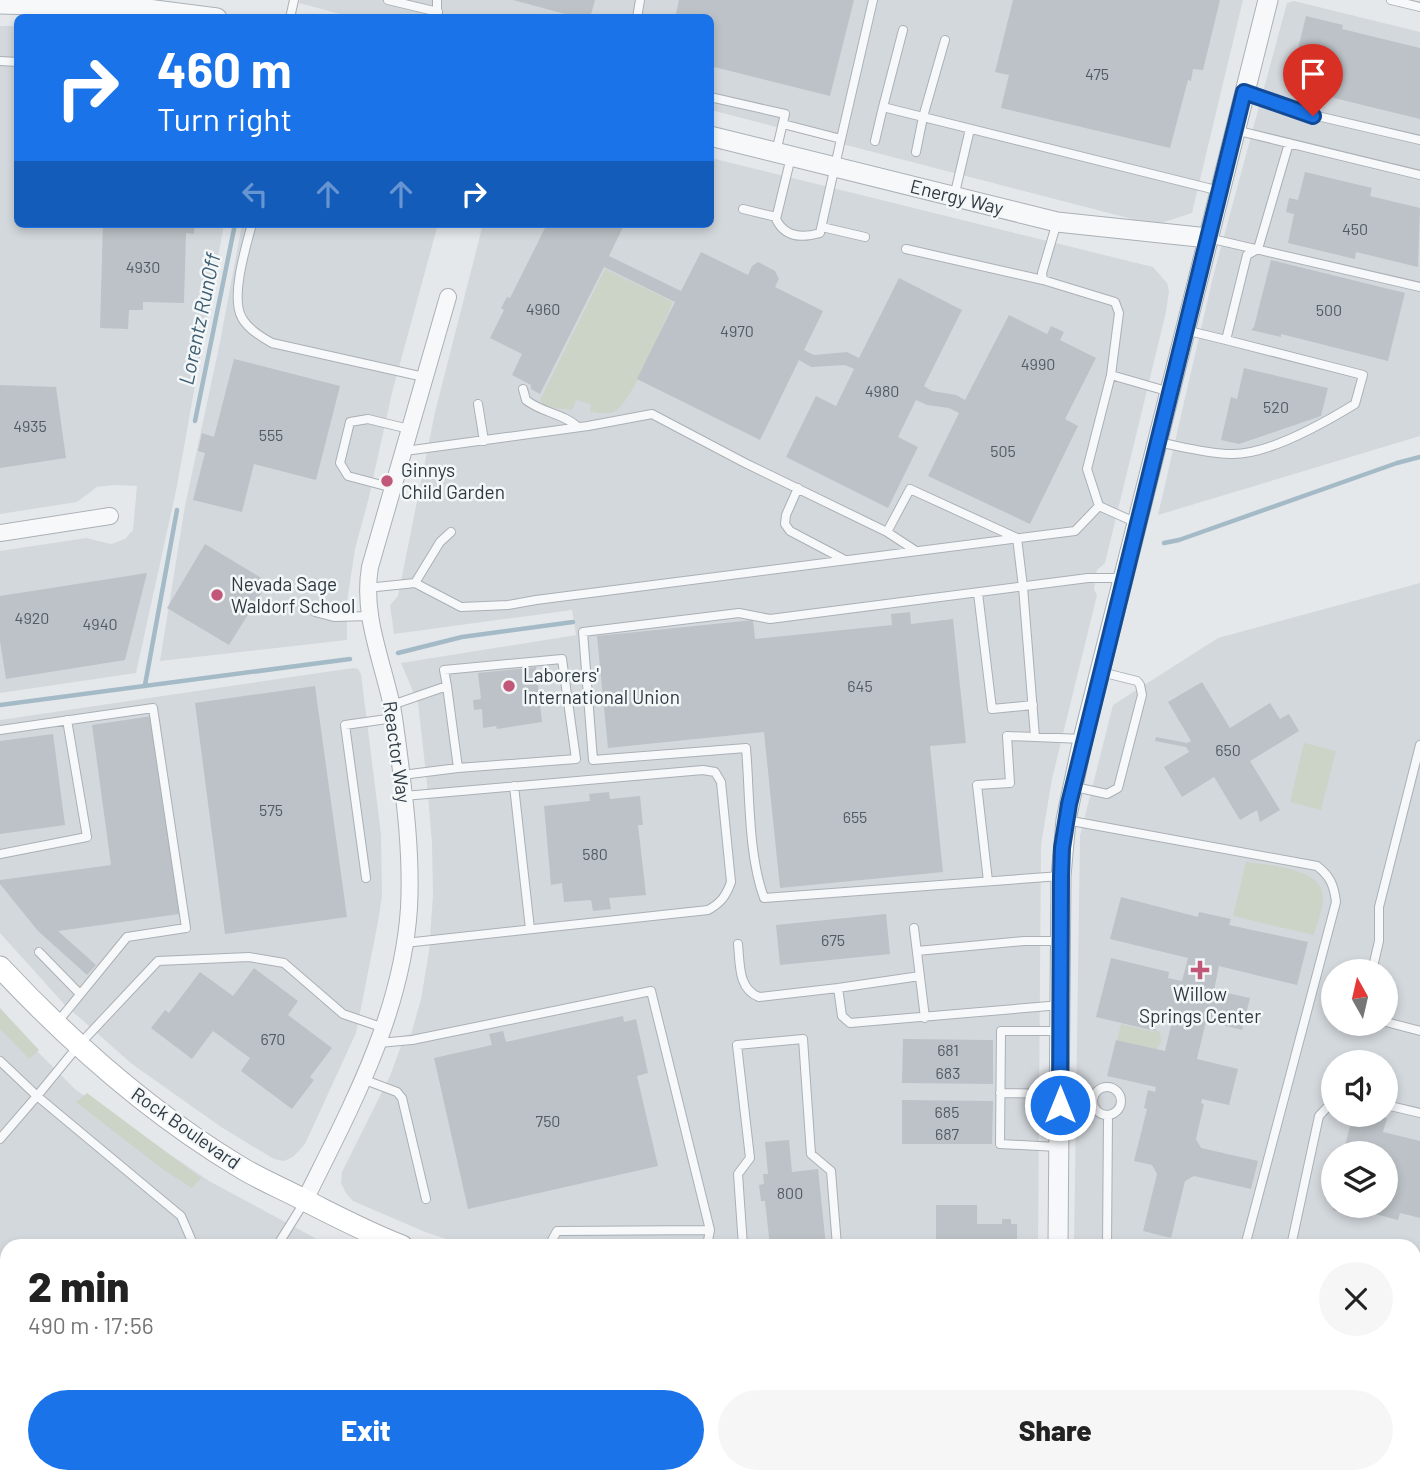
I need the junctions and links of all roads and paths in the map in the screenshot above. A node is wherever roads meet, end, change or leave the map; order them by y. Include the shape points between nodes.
1 (388, 0) edge
2 (873, 0) edge
3 (1268, 0) edge
4 (1391, 0) edge
5 (0, 4) edge
6 (140, 4) edge
7 (68, 7) edge
8 (1420, 7) edge
9 (168, 14) edge
10 (435, 14) edge
11 (903, 30) dead end
12 (944, 40) dead end
13 (1244, 92) junction
14 (714, 98) edge
15 (884, 107) junction
16 (923, 117) junction
17 (783, 124) junction
18 (970, 129) junction
19 (1235, 130) junction
20 (714, 137) edge
21 (841, 139) junction
22 (1420, 140) edge
23 (875, 141) dead end
24 (1289, 143) junction
25 (916, 152) dead end
26 (784, 154) junction
27 (834, 166) junction
28 (1420, 175) edge
29 (1220, 191) junction
30 (954, 197) junction
31 (743, 209) dead end
32 (776, 217) junction
33 (1057, 222) junction
34 (822, 227) junction
35 (250, 228) edge
36 (865, 237) dead end
37 (1208, 238) junction
38 (906, 249) dead end
39 (1258, 249) junction
40 (1043, 280) junction
41 (1420, 287) edge
42 (448, 297) dead end
43 (1185, 330) junction
44 (1226, 340) junction
45 (1111, 375) junction
46 (424, 377) junction
47 (523, 389) dead end
48 (1170, 392) junction
49 (478, 404) dead end
50 (578, 427) junction
51 (409, 429) junction
52 (484, 441) junction
53 (1157, 442) junction
54 (405, 451) junction
55 (798, 488) junction
56 (394, 489) junction
57 (1099, 506) junction
58 (110, 516) dead end
59 (1137, 523) junction
60 (451, 532) dead end
61 (887, 532) junction
62 (0, 533) edge
63 (1017, 538) junction
64 (916, 551) junction
65 (846, 560) junction
66 (1123, 578) junction
67 (415, 583) junction
68 (1023, 587) junction
69 (367, 589) junction
70 (978, 593) junction
71 (316, 612) dead end
72 (370, 616) junction
73 (1100, 671) junction
74 (447, 686) junction
75 (1033, 705) junction
76 (393, 711) junction
77 (67, 720) junction
78 (0, 730) edge
79 (1035, 737) junction
80 (1083, 739) junction
81 (1420, 746) edge
82 (458, 768) junction
83 (402, 775) junction
84 (514, 786) junction
85 (1072, 787) junction
86 (404, 796) junction
87 (1066, 820) junction
88 (0, 854) edge
89 (1061, 876) junction
90 (366, 878) dead end
91 (988, 881) junction
92 (914, 928) dead end
93 (530, 929) junction
94 (1061, 941) junction
95 (405, 943) junction
96 (738, 944) dead end
97 (917, 951) junction
98 (39, 952) dead end
99 (1375, 959) edge
100 (0, 967) edge
101 (920, 976) junction
102 (838, 988) junction
103 (80, 994) junction
104 (1061, 1005) junction
105 (925, 1018) junction
106 (55, 1025) junction
107 (1398, 1025) edge
108 (1060, 1031) junction
109 (1420, 1031) edge
110 (382, 1036) junction
111 (78, 1046) junction
112 (0, 1061) edge
113 (365, 1080) junction
114 (1000, 1093) junction
115 (37, 1096) junction
116 (1060, 1099) junction
117 (1093, 1105) junction
118 (1398, 1108) edge
119 (1420, 1113) edge
120 (1321, 1114) edge
121 (1108, 1116) junction
122 (0, 1139) edge
123 (1060, 1147) junction
124 (426, 1199) dead end
125 (305, 1200) junction
126 (710, 1230) junction
127 (191, 1239) edge
128 (281, 1239) edge
129 (385, 1239) edge
130 (553, 1239) edge
131 (708, 1239) edge
132 (742, 1239) edge
133 (836, 1239) edge
134 (1058, 1239) edge
135 (1107, 1239) edge
136 (1247, 1239) edge
137 (1293, 1239) edge

1 - 10 lane
2 - 21 lane
3 - 13 street
4 - 8 lane
5 - 7 street
6 - 7 street
6 - 9 street
11 - 15 lane
12 - 16 lane
13 - 19 street
13 - 22 lane via 1313,116
14 - 17 lane via 785,114
15 - 16 lane
15 - 23 lane
16 - 18 lane
16 - 25 lane
17 - 21 lane
17 - 26 lane
18 - 29 lane
18 - 30 lane
19 - 24 lane
19 - 29 street
20 - 26 street, Energy Way
21 - 27 lane
24 - 28 lane
24 - 39 lane
26 - 27 street, Energy Way
26 - 32 lane
27 - 30 street, Energy Way
27 - 34 lane
29 - 37 street
30 - 33 street, Energy Way
31 - 32 lane
32 - 34 lane via 788,233 804,238 820,233
33 - 37 street, Energy Way
33 - 40 lane
34 - 36 lane
35 - 46 lane via 237,297 241,317 257,334 272,343
37 - 39 lane
37 - 43 street
38 - 40 lane
39 - 41 lane
39 - 44 lane via 1247,255
40 - 45 lane via 1115,302 1119,313
42 - 46 street, Reactor Way
43 - 44 lane
43 - 48 street
44 - 53 lane via 1363,374 1355,404 1270,446 1234,455
45 - 48 lane
45 - 57 lane via 1087,469
46 - 51 street, Reactor Way
47 - 50 lane via 533,406 569,418
48 - 53 street
49 - 52 lane
50 - 52 lane
50 - 55 lane via 652,414
51 - 54 street, Reactor Way
51 - 56 lane via 368,419 350,422 340,463 348,476
52 - 54 lane
53 - 59 street
54 - 56 street, Reactor Way
55 - 61 lane
55 - 65 lane via 785,524
56 - 69 street, Reactor Way
57 - 59 lane
57 - 63 lane via 1075,531
58 - 62 street
59 - 66 street
60 - 67 lane
61 - 63 lane via 910,489
61 - 64 lane
63 - 64 lane
63 - 68 lane
64 - 65 lane
65 - 67 lane via 508,605 461,607
66 - 68 lane
66 - 73 street
67 - 69 lane
68 - 70 lane
68 - 75 lane
69 - 72 street, Reactor Way
70 - 75 lane via 992,709
70 - 91 lane via 770,619 739,612 583,632 593,761 747,748 754,849 764,898
71 - 72 lane via 334,617
72 - 76 street, Reactor Way
73 - 80 street
73 - 85 lane via 1137,681 1142,695 1118,788 1107,794
74 - 76 lane
74 - 82 lane
74 - 82 lane via 444,670 562,659 576,759
75 - 79 lane
76 - 83 street, Reactor Way
76 - 90 lane via 345,725
77 - 78 lane
77 - 88 lane via 87,837
77 - 103 lane via 153,708 186,928 127,937
79 - 80 lane
79 - 91 lane via 1007,736 1010,783 977,785
80 - 85 street
81 - 99 lane via 1379,907
82 - 83 lane
83 - 86 street, Reactor Way
84 - 86 lane
84 - 93 lane
84 - 93 lane via 703,770 715,772 721,782 731,882 719,904 708,910
85 - 87 street
86 - 95 street, Reactor Way via 410,869
87 - 89 street
87 - 136 lane via 1317,866 1334,887 1336,902
89 - 91 lane
89 - 94 street
92 - 97 lane
93 - 95 lane
94 - 97 lane
94 - 104 street
95 - 110 street, Reactor Way
96 - 102 lane via 743,982 750,994 759,997
97 - 101 lane
98 - 103 lane
100 - 106 main road, Rock Boulevard
101 - 102 lane
101 - 105 lane
102 - 105 lane via 842,1016 850,1023
103 - 106 lane
104 - 105 lane
104 - 108 street
106 - 111 main road, Rock Boulevard
107 - 109 lane
108 - 114 lane via 1001,1031
108 - 116 street
110 - 111 lane via 343,1014 284,963 249,957 158,961
110 - 113 street, Reactor Way
110 - 126 lane via 412,1041 651,991
111 - 115 lane
111 - 125 main road, Rock Boulevard via 203,1144
112 - 115 lane
113 - 124 lane via 402,1098
113 - 125 street, Reactor Way
114 - 116 lane
114 - 123 lane via 1000,1144
115 - 122 lane
115 - 127 lane via 181,1216
116 - 117 lane
116 - 123 street
117 - 121 lane
117 - 121 lane via 1100,1088 1114,1088 1122,1104
118 - 119 lane
120 - 137 lane
121 - 135 lane
123 - 134 street
125 - 128 lane
125 - 129 main road, Rock Boulevard
126 - 130 lane via 557,1231
126 - 131 lane
132 - 133 lane via 737,1174 750,1158 737,1045 803,1039 811,1154 831,1171

